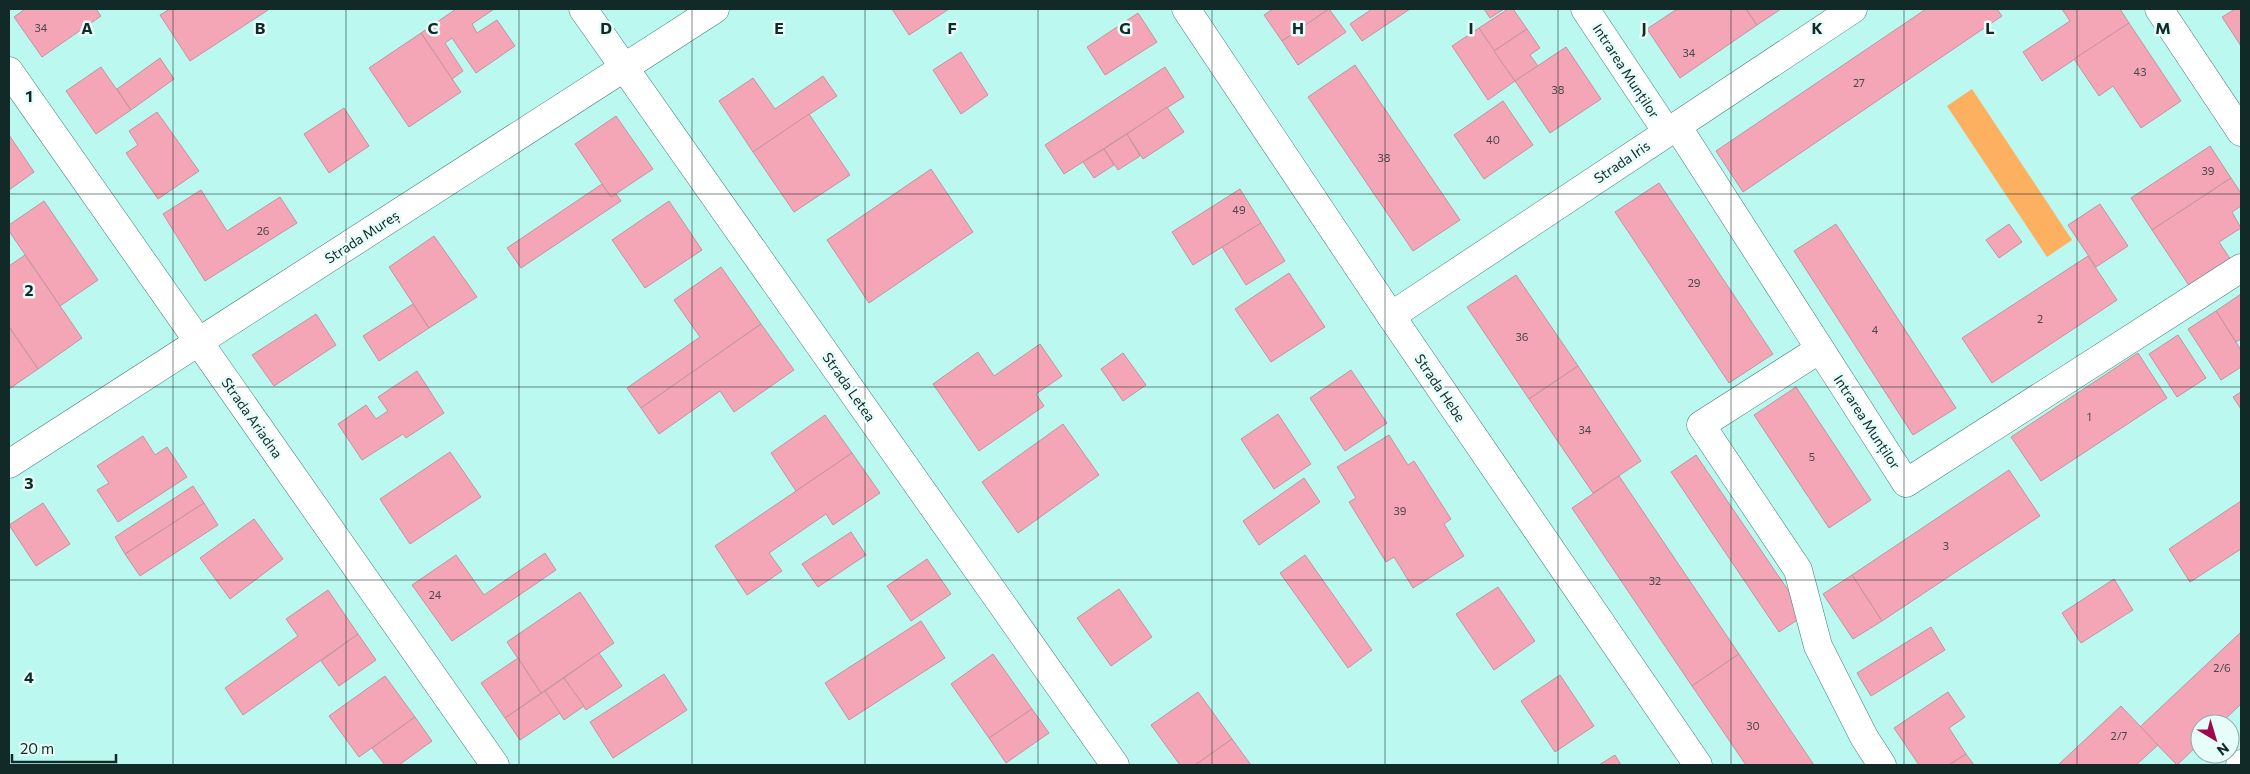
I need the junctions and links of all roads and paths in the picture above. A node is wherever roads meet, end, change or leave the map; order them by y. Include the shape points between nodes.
1 (583, 9) edge
2 (715, 9) edge
3 (1186, 9) edge
4 (1585, 9) edge
5 (1853, 9) edge
6 (2159, 9) edge
7 (624, 68) junction
8 (9, 71) edge
9 (1672, 129) junction
10 (2241, 132) edge
11 (2241, 268) edge
12 (1391, 316) junction
13 (198, 342) junction
14 (1820, 349) junction
15 (9, 464) edge
16 (495, 765) edge
17 (1115, 765) edge
18 (1698, 765) edge
19 (1882, 765) edge

1 - 7 street, Strada Letea
2 - 7 street, Strada Mureș
3 - 12 street, Strada Hebe
4 - 9 street, Intrarea Munților
5 - 9 street, Strada Iris
6 - 10 street
7 - 13 street, Strada Mureș
7 - 17 street, Strada Letea
8 - 13 street, Strada Ariadna
9 - 12 street, Strada Iris
9 - 14 street, Intrarea Munților
11 - 14 street, Intrarea Munților via 1906,484
12 - 18 street, Strada Hebe
13 - 15 street, Strada Mureș
13 - 16 street, Strada Ariadna
14 - 19 street via 1701,425 1798,570 1818,646 1864,737

